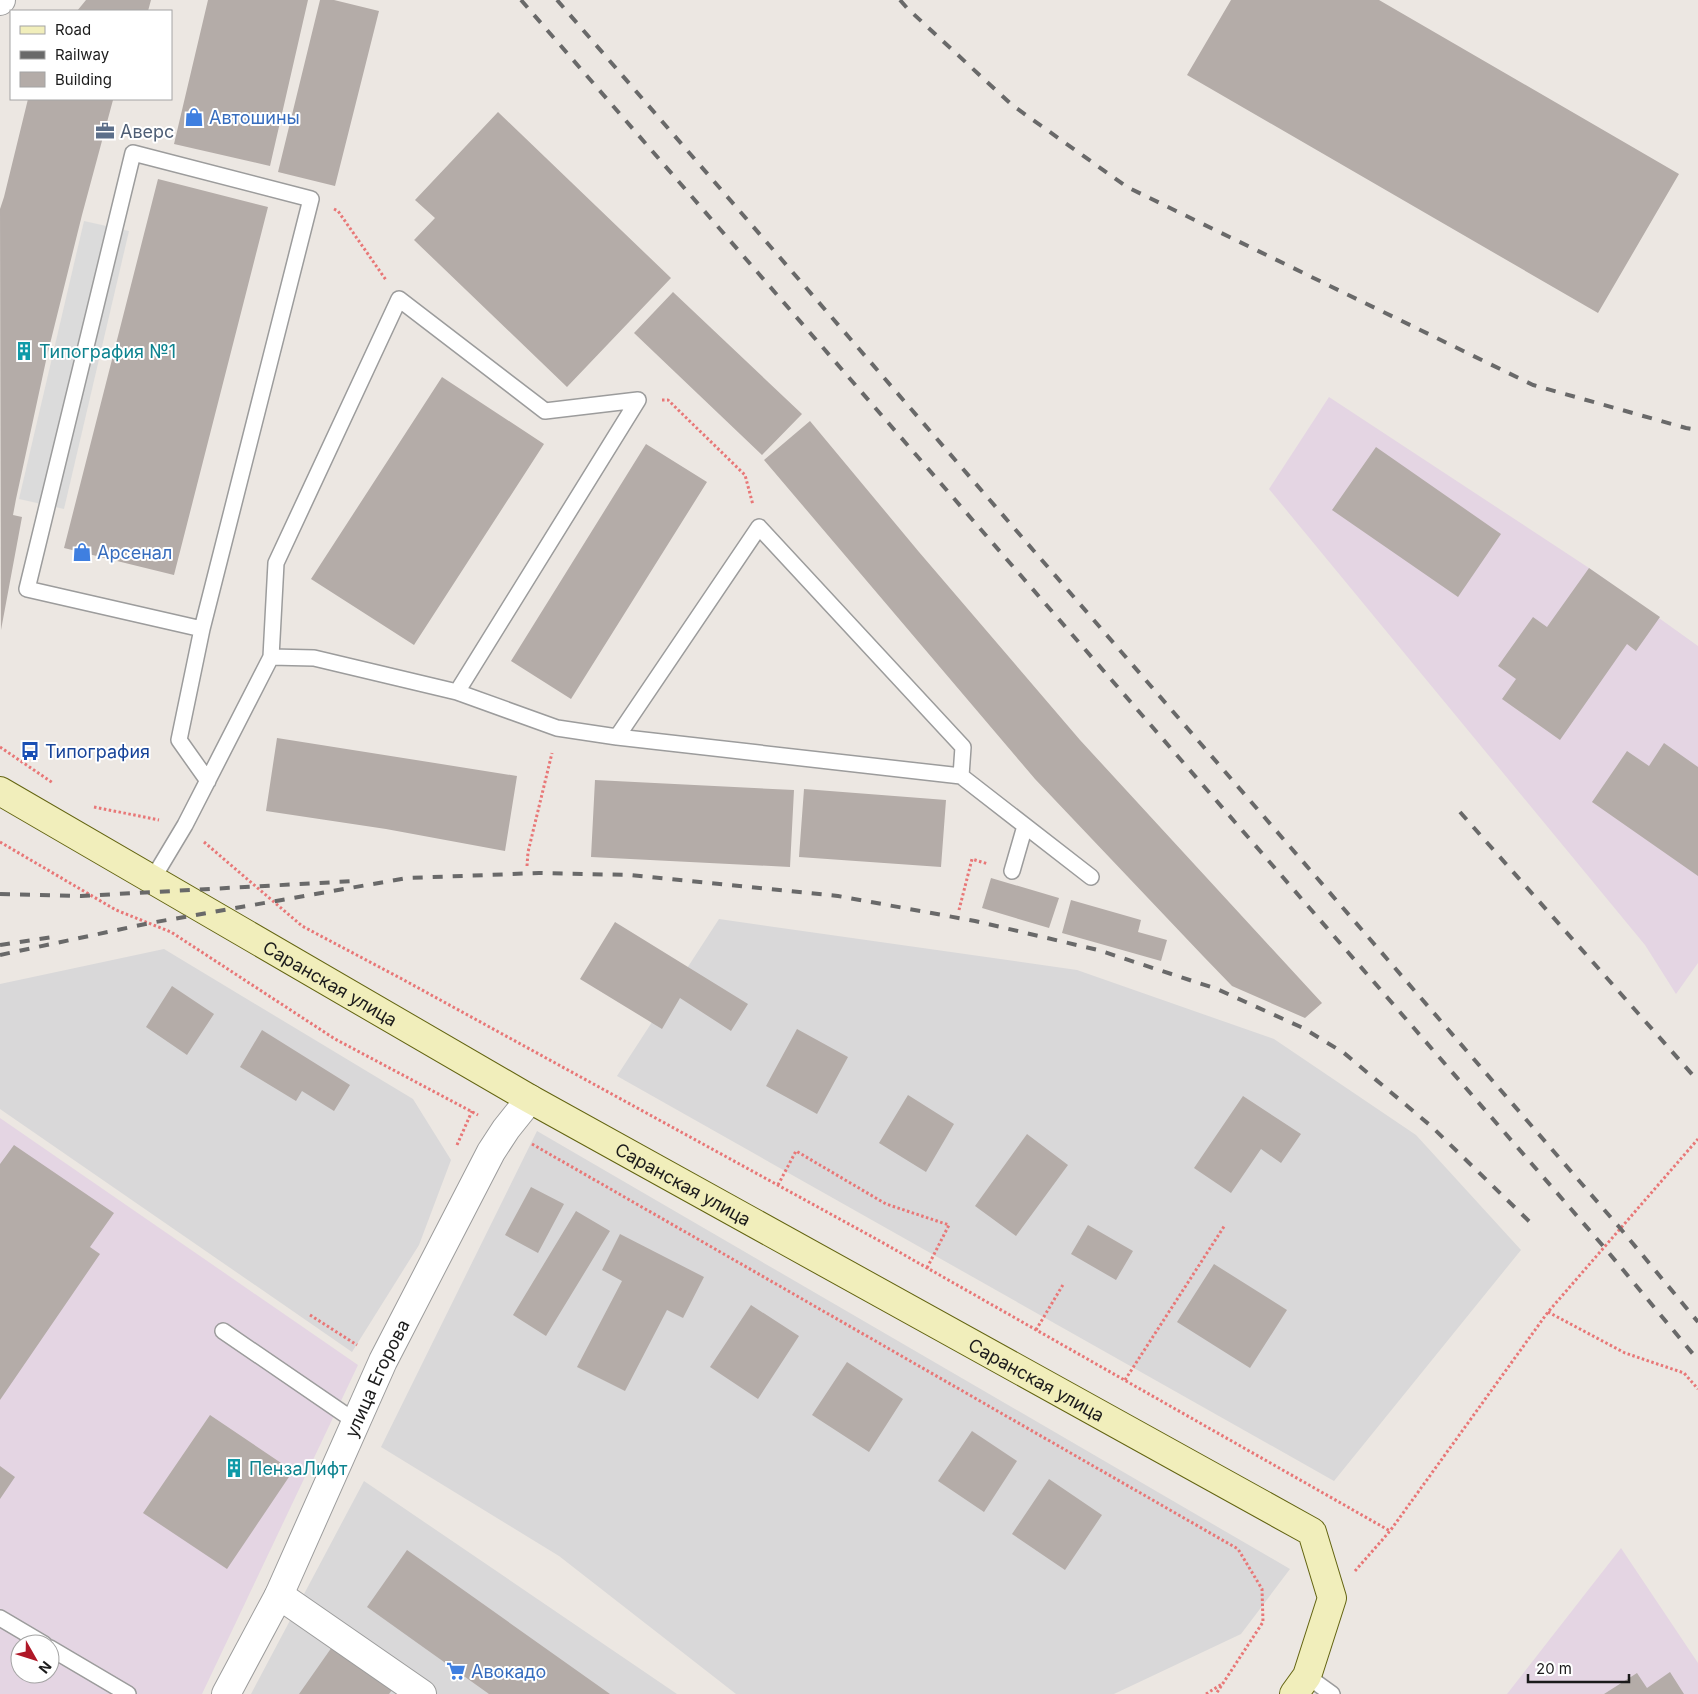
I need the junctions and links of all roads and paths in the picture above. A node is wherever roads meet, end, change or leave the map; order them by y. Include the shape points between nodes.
1 (311, 199) junction
2 (399, 299) junction
3 (638, 400) junction
4 (759, 527) junction
5 (202, 629) junction
6 (272, 657) junction
7 (457, 692) junction
8 (557, 728) junction
9 (617, 738) junction
10 (0, 747) edge
11 (960, 776) junction
12 (208, 781) junction
13 (55, 784) dead end
14 (0, 791) edge
15 (87, 806) dead end
16 (185, 825) junction
17 (1025, 826) junction
18 (0, 842) edge
19 (527, 866) dead end
20 (1012, 871) joint
21 (1091, 877) dead end
22 (152, 880) junction
23 (959, 910) dead end
24 (530, 1099) junction
25 (506, 1129) junction
26 (1698, 1138) edge
27 (778, 1186) junction
28 (1226, 1225) dead end
29 (926, 1268) junction
30 (1064, 1283) dead end
31 (1548, 1312) junction
32 (310, 1315) dead end
33 (1036, 1330) junction
34 (223, 1331) dead end
35 (383, 1361) junction
36 (1125, 1380) junction
37 (1698, 1389) edge
38 (356, 1422) junction
39 (1390, 1531) junction
40 (279, 1595) junction
41 (1332, 1598) junction
42 (0, 1618) edge
43 (27, 1634) edge
44 (60, 1654) edge
45 (1224, 1683) junction
46 (1301, 1685) edge
47 (128, 1694) edge
48 (226, 1694) edge
49 (422, 1694) edge
50 (1206, 1694) edge
51 (1216, 1694) edge
52 (1332, 1694) edge

1 - 2 path via 338,211
1 - 5 lane
1 - 5 lane via 133,153 26,589
2 - 3 lane via 544,411
2 - 6 lane via 276,564
3 - 4 path via 668,400 745,475
3 - 7 lane
4 - 9 lane
4 - 11 lane via 963,747
5 - 12 lane via 179,740
6 - 7 lane via 314,658
6 - 12 lane
7 - 8 lane
8 - 9 lane
8 - 19 path
9 - 11 lane
10 - 13 path
11 - 17 lane
12 - 16 lane
14 - 22 main road, Саранская улица
15 - 16 path
16 - 22 lane
16 - 27 path via 302,926
17 - 20 lane
17 - 21 lane
18 - 25 path via 116,910 171,932 335,1039
20 - 23 path via 972,859
22 - 24 main road, Саранская улица
24 - 25 street, улица Егорова
24 - 41 main road, Саранская улица via 1312,1532
25 - 35 street, улица Егорова
25 - 45 path via 1238,1549 1262,1589 1263,1622
26 - 31 path
27 - 29 path
27 - 29 path via 796,1151 886,1204 949,1225
28 - 36 path
29 - 33 path
30 - 33 path
31 - 37 path via 1625,1353 1684,1373
31 - 39 path
32 - 35 path
33 - 36 path
34 - 38 lane
35 - 38 street, улица Егорова
36 - 39 path
38 - 40 street, улица Егорова
39 - 41 path
40 - 48 street, улица Егорова
40 - 49 street
41 - 46 main road
42 - 43 lane
44 - 47 lane
45 - 50 path
45 - 51 path
46 - 52 lane

